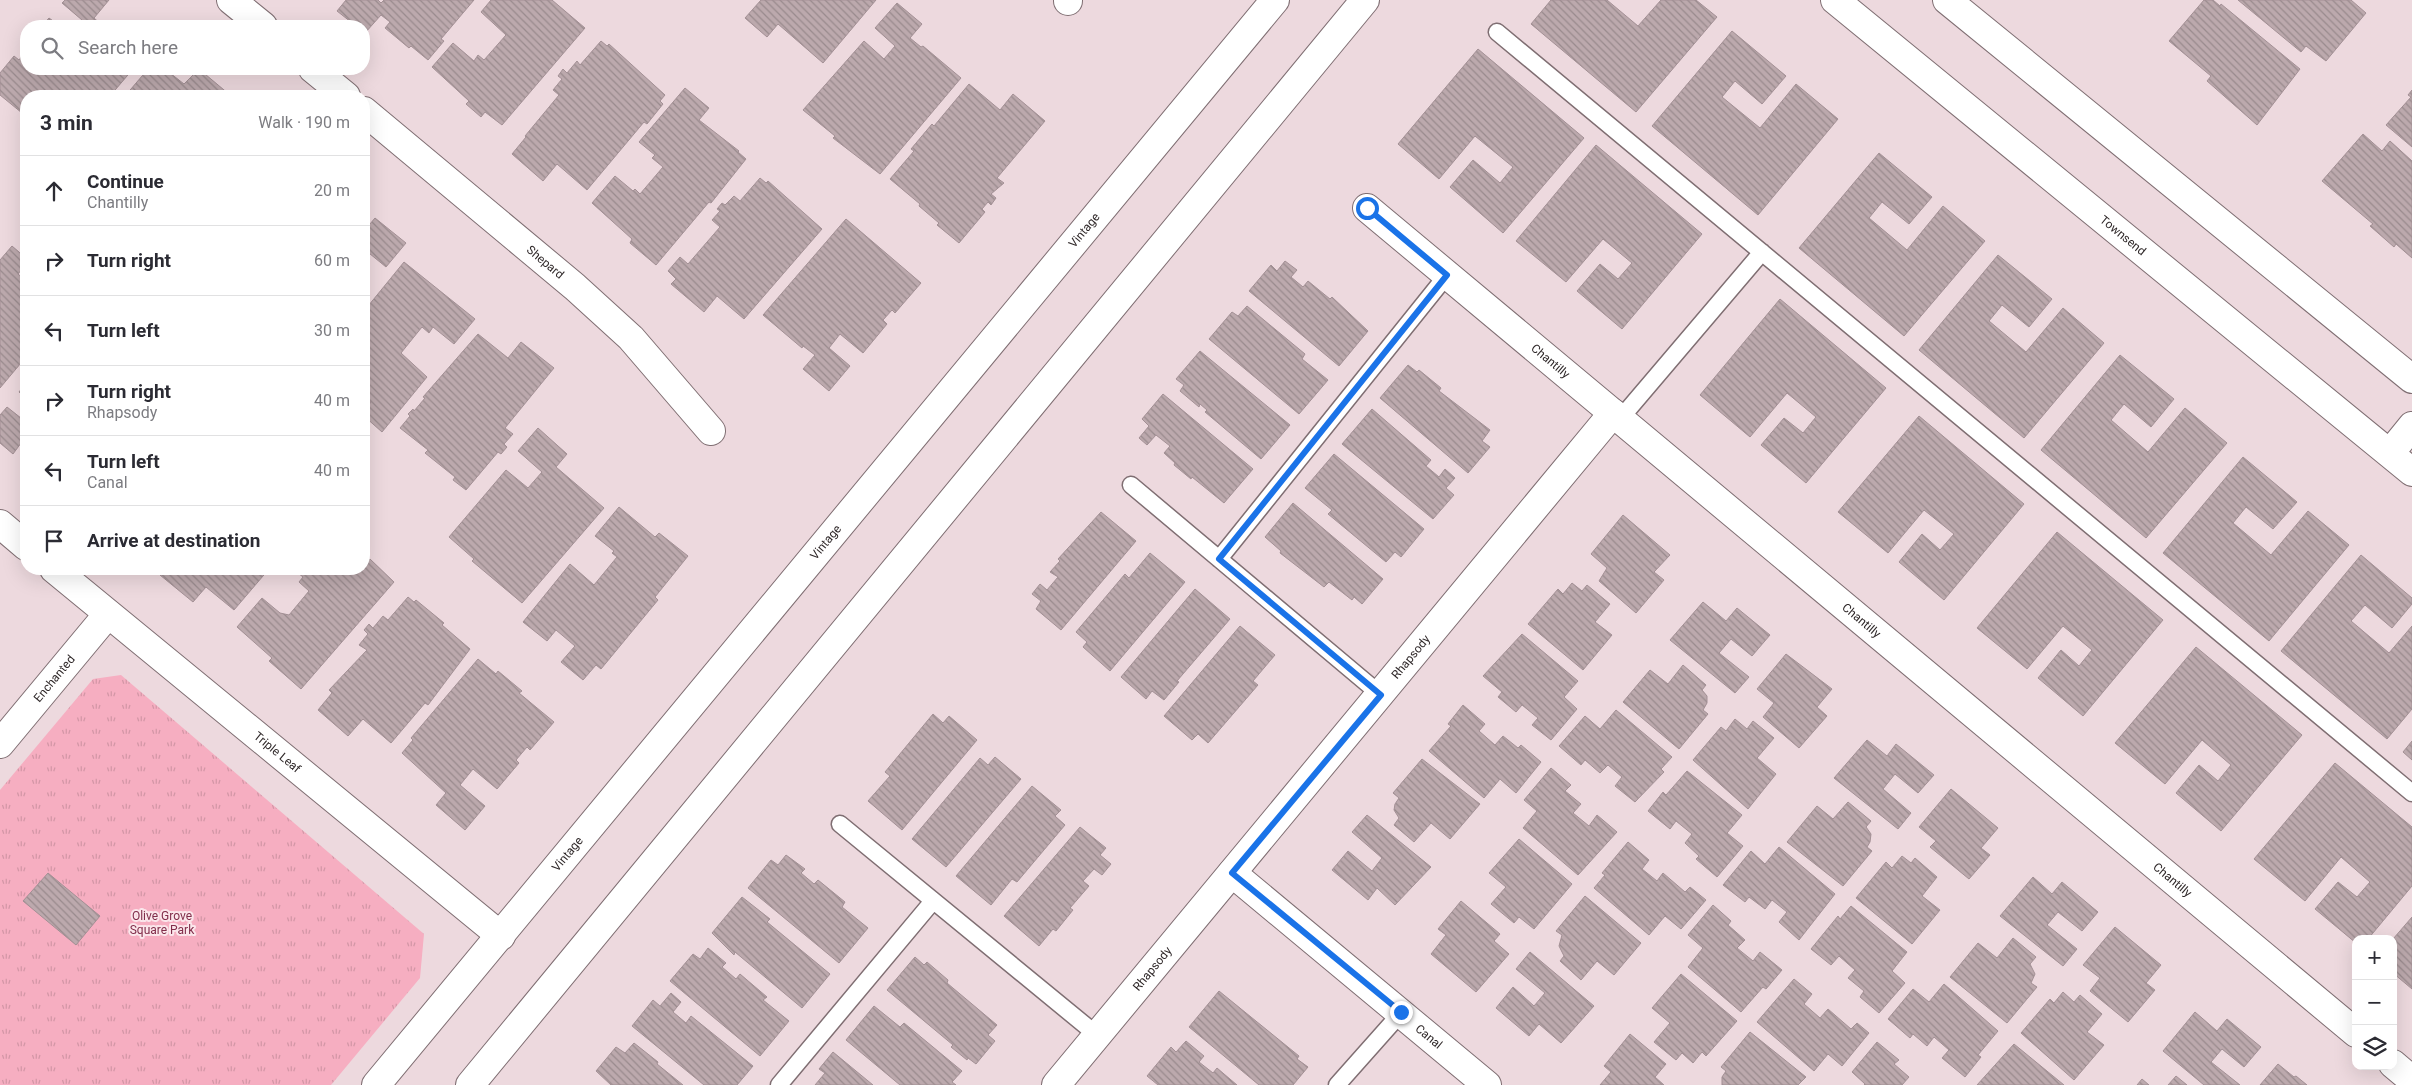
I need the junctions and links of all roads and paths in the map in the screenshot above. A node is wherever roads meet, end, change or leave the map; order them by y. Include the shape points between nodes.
1 (231, 0) edge
2 (1275, 0) edge
3 (1365, 0) edge
4 (1835, 0) edge
5 (1947, 0) edge
6 (256, 20) edge
7 (1497, 32) dead end
8 (321, 75) edge
9 (339, 90) edge
10 (370, 116) edge
11 (1367, 208) dead end
12 (1762, 252) junction
13 (1447, 275) junction
14 (2412, 379) edge
15 (1616, 416) junction
16 (2412, 426) edge
17 (711, 431) dead end
18 (2390, 453) junction
19 (2412, 472) edge
20 (1131, 485) dead end
21 (0, 524) edge
22 (20, 541) edge
23 (1219, 559) junction
24 (61, 575) edge
25 (108, 614) junction
26 (1381, 695) junction
27 (0, 744) edge
28 (2412, 793) edge
29 (840, 824) dead end
30 (1232, 873) junction
31 (934, 901) junction
32 (500, 936) junction
33 (1401, 1012) junction
34 (2352, 1030) edge
35 (1097, 1035) junction
36 (2397, 1067) edge
37 (2412, 1080) edge
38 (376, 1085) edge
39 (470, 1085) edge
40 (779, 1085) edge
41 (1056, 1085) edge
42 (1337, 1085) edge
43 (1487, 1085) edge

1 - 6 street
2 - 32 street, Vintage
3 - 39 street
4 - 18 street, Townsend
5 - 14 street
7 - 12 lane
8 - 9 street
10 - 17 street, Shepard via 575,287 631,338
11 - 13 street, Chantilly
12 - 15 lane
12 - 28 lane
13 - 15 street, Chantilly
13 - 23 lane
15 - 26 street, Rhapsody
15 - 34 street, Chantilly
16 - 18 street
18 - 19 street, Townsend
20 - 23 lane
21 - 22 street
23 - 26 lane
24 - 25 street, Triple Leaf
25 - 27 street, Enchanted
25 - 32 street, Triple Leaf
26 - 30 street, Rhapsody
29 - 31 lane
30 - 33 street, Canal
30 - 35 street, Rhapsody
31 - 35 lane
31 - 40 lane
32 - 38 street, Vintage
33 - 42 lane
33 - 43 street, Canal
35 - 41 street, Rhapsody
36 - 37 street

